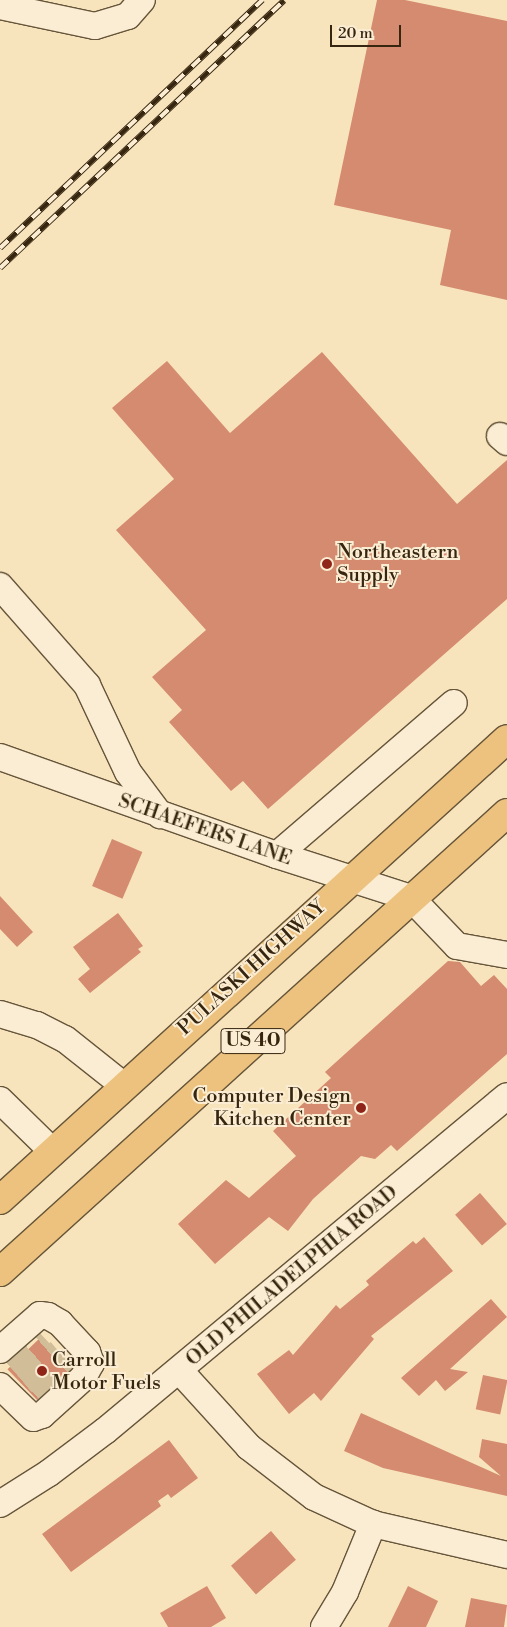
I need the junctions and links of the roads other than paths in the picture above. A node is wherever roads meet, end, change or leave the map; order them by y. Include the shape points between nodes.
1 (142, 0) edge
2 (0, 6) edge
3 (0, 586) edge
4 (454, 703) dead end
5 (507, 739) edge
6 (0, 757) edge
7 (507, 813) edge
8 (160, 815) junction
9 (277, 855) junction
10 (350, 879) junction
11 (411, 898) junction
12 (507, 954) edge
13 (0, 1014) edge
14 (124, 1086) junction
15 (507, 1096) edge
16 (0, 1100) edge
17 (52, 1151) junction
18 (0, 1200) edge
19 (0, 1272) edge
20 (179, 1370) junction
21 (11, 1372) edge
22 (0, 1504) edge
23 (373, 1524) junction
24 (507, 1554) edge
25 (324, 1627) edge

1 - 2 street via 128,16 95,26
3 - 8 street via 87,686 128,772
4 - 9 street
5 - 10 highway, PULASKI HIGHWAY / US 40
6 - 8 street, SCHAEFERS LANE
7 - 11 highway, US 40
8 - 9 street, SCHAEFERS LANE
9 - 10 street, SCHAEFERS LANE
10 - 11 street, SCHAEFERS LANE
10 - 14 highway, PULASKI HIGHWAY / US 40
11 - 12 street via 457,946
11 - 19 highway, US 40
13 - 14 street via 65,1039
14 - 17 highway, PULASKI HIGHWAY / US 40
15 - 20 street, OLD PHILADELPHIA ROAD
16 - 17 street
17 - 18 highway, PULASKI HIGHWAY / US 40
20 - 22 street, OLD PHILADELPHIA ROAD via 49,1474
20 - 23 street via 249,1447 277,1471 341,1512
21 - 21 street via 40,1315 48,1316 66,1345 91,1363 83,1378 42,1416 33,1418
23 - 24 street
23 - 25 street via 345,1592

